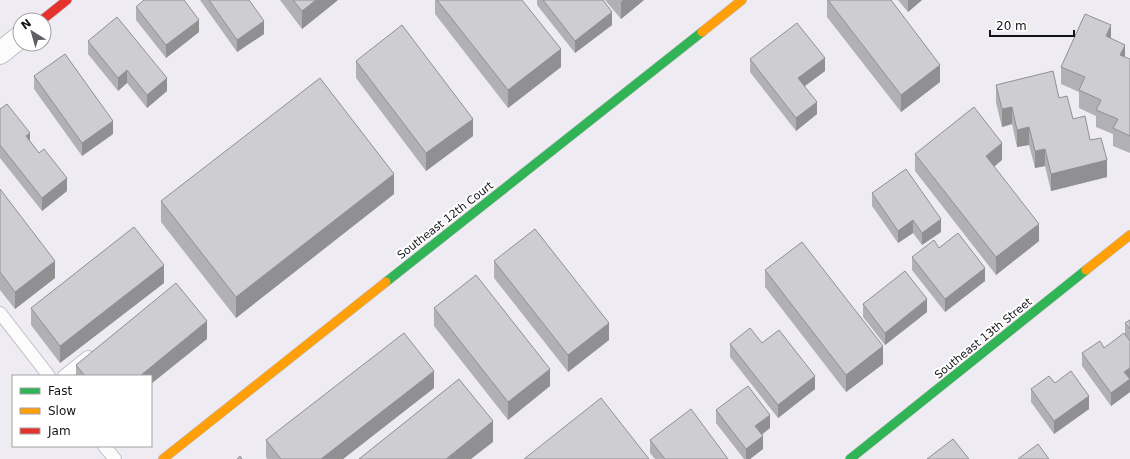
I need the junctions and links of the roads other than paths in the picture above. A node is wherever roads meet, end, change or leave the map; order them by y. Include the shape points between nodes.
1 (67, 0) edge
2 (742, 0) edge
3 (52, 12) edge
4 (12, 43) edge
5 (0, 53) edge
6 (1130, 235) edge
7 (0, 313) edge
8 (95, 351) edge
9 (48, 375) edge
10 (65, 375) edge
11 (105, 447) edge
12 (114, 459) edge
13 (163, 459) edge
14 (850, 459) edge

1 - 3 street
2 - 13 street, Southeast 12th Court
4 - 5 street
6 - 14 street, Southeast 13th Street
7 - 9 lane
8 - 10 lane
11 - 12 lane

